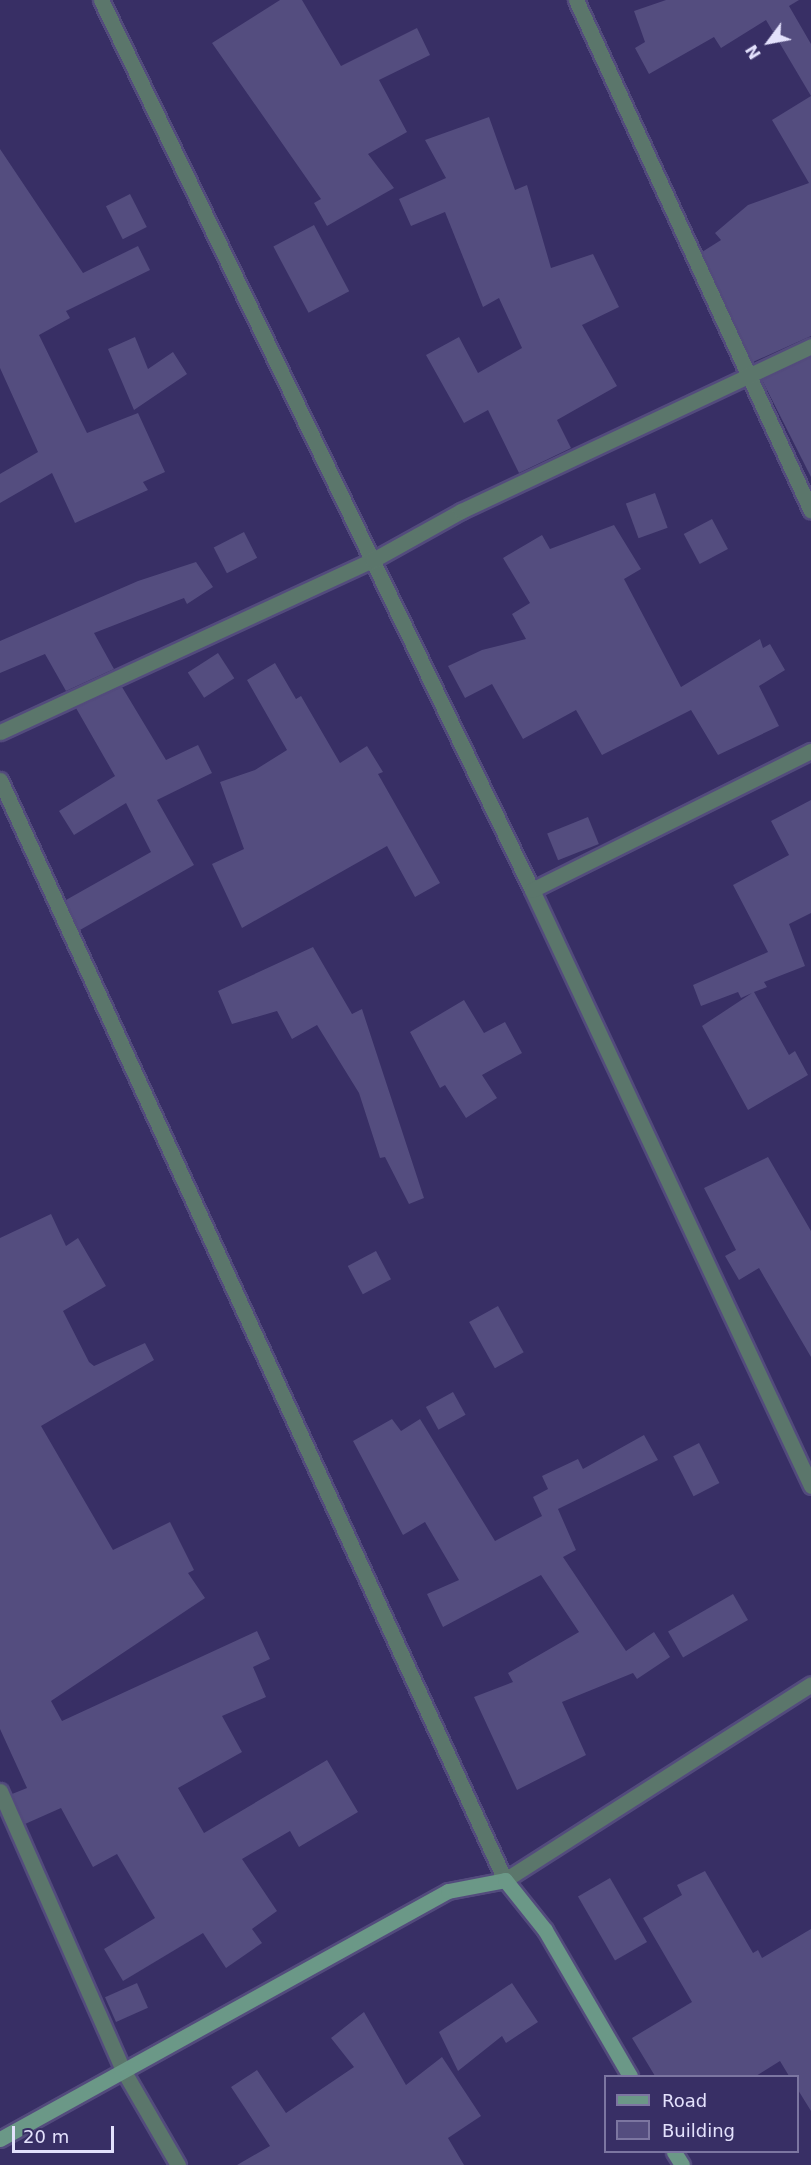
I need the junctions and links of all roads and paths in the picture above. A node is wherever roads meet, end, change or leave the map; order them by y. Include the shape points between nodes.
1 (101, 0) edge
2 (576, 0) edge
3 (811, 346) edge
4 (748, 374) junction
5 (811, 512) edge
6 (373, 560) junction
7 (0, 732) edge
8 (811, 751) edge
9 (0, 780) edge
10 (531, 890) junction
11 (811, 1486) edge
12 (811, 1684) edge
13 (0, 1791) edge
14 (505, 1880) junction
15 (123, 2070) junction
16 (629, 2075) edge
17 (0, 2139) edge
18 (178, 2165) edge

1 - 6 street
2 - 4 street
3 - 4 street
4 - 5 street
4 - 6 street via 460,512
6 - 7 street
6 - 10 street
8 - 10 street
9 - 14 street
10 - 11 street
12 - 14 street
13 - 15 street
14 - 15 street via 447,1890
14 - 16 street via 545,1930
15 - 17 street
15 - 18 street

